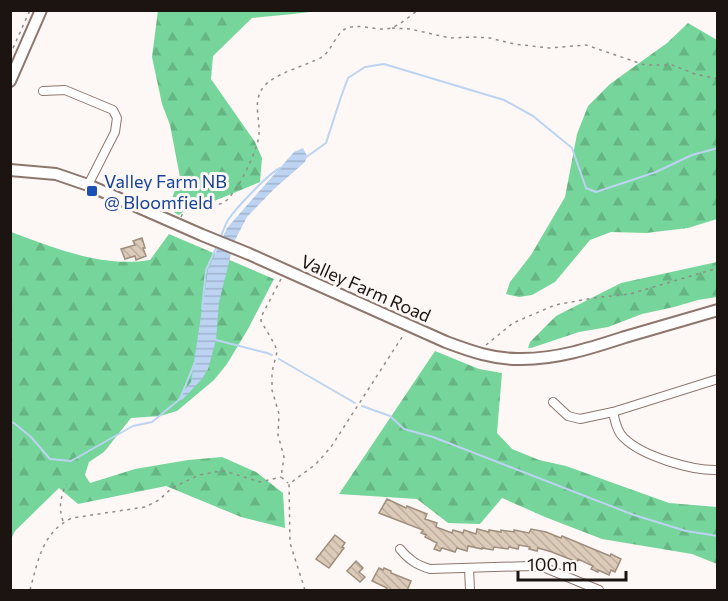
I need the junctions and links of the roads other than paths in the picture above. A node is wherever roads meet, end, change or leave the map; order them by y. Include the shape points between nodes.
1 (41, 10) edge
2 (10, 81) edge
3 (43, 91) dead end
4 (10, 170) edge
5 (88, 185) junction
6 (717, 310) edge
7 (717, 380) edge
8 (553, 402) dead end
9 (613, 412) junction
10 (717, 470) edge
11 (400, 549) dead end
12 (469, 568) junction
13 (582, 588) edge
14 (470, 591) edge
15 (599, 591) edge

1 - 2 street
3 - 5 street via 65,90 113,110 117,118 115,132
4 - 5 street, Valley Farm Road via 56,174
5 - 6 street, Valley Farm Road via 446,342 500,358 556,357
7 - 9 street
8 - 9 street via 568,416 579,419
9 - 10 street via 623,437 639,448 679,465
11 - 12 street via 419,566
12 - 13 street via 543,567
12 - 14 street
13 - 15 street

